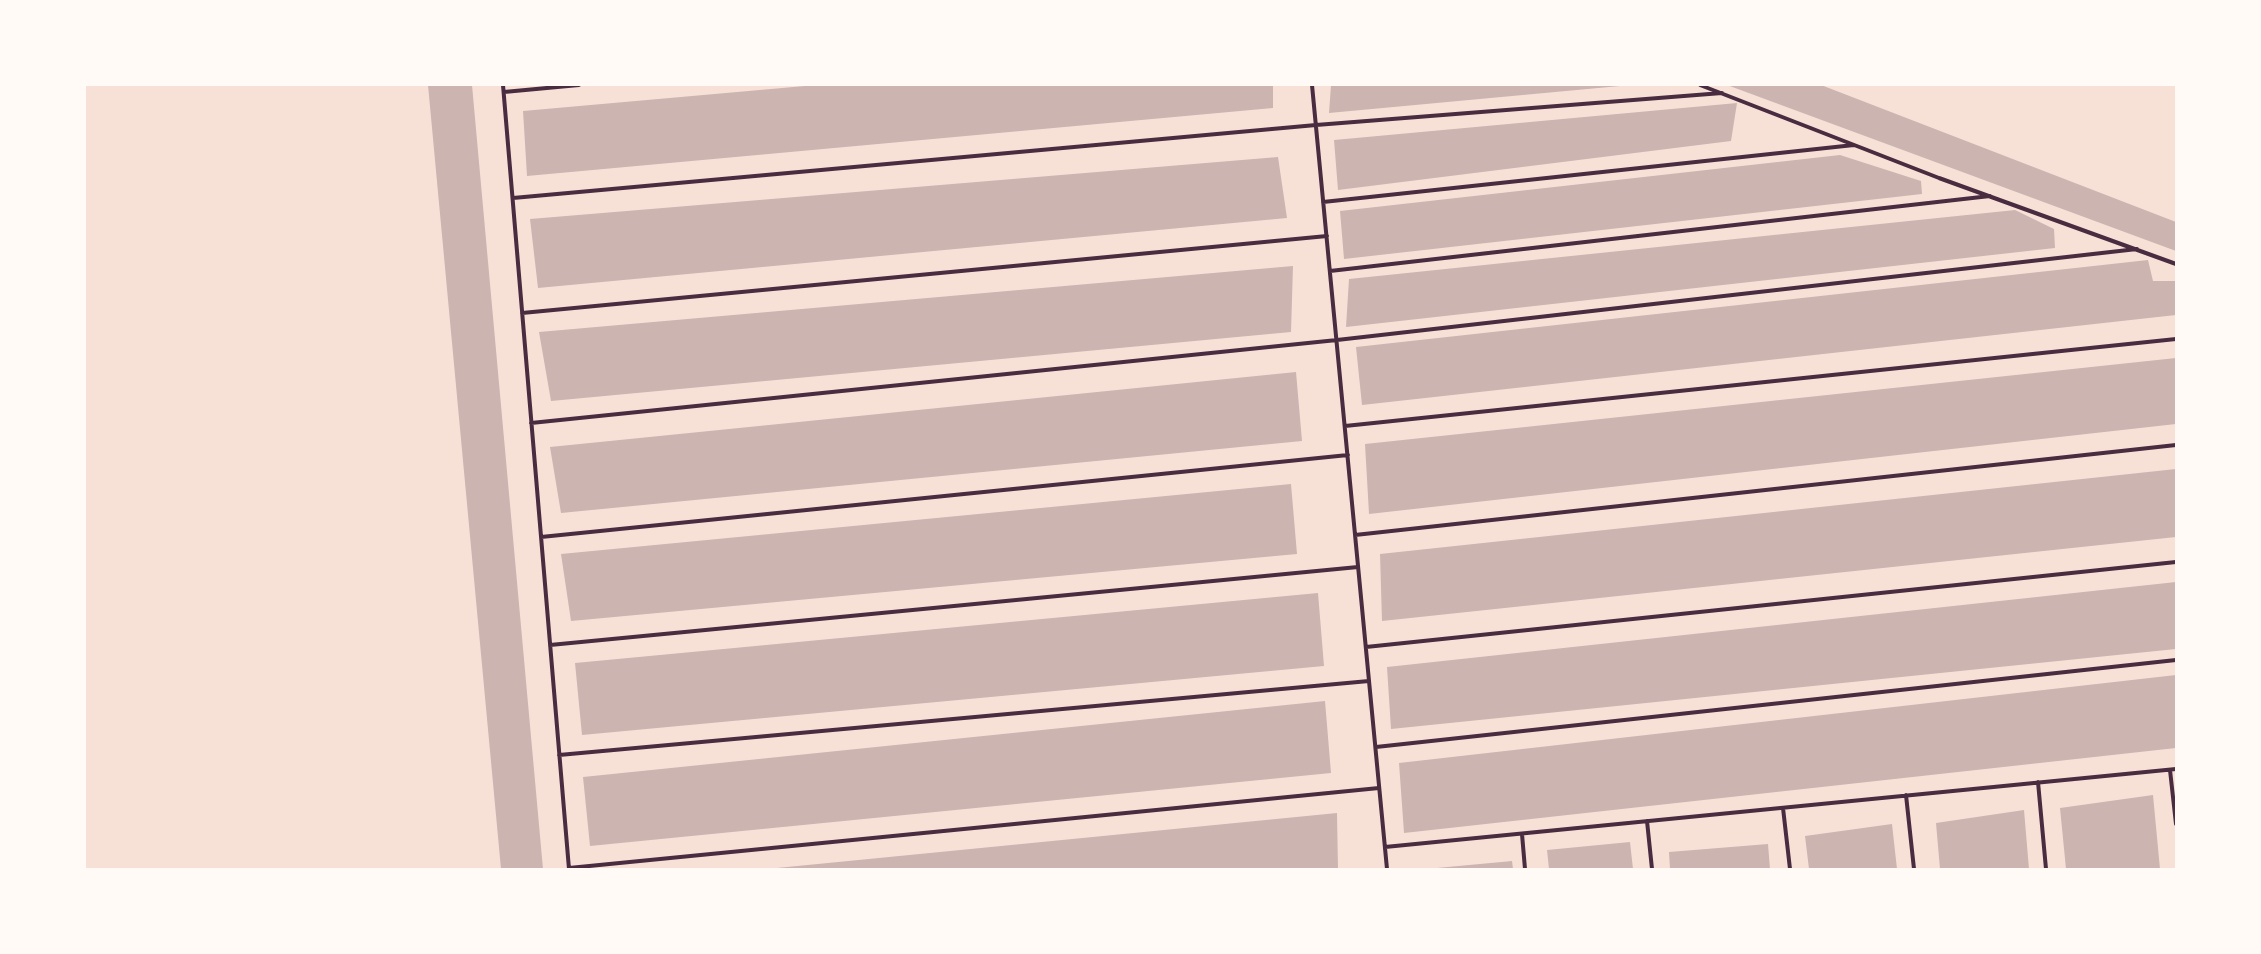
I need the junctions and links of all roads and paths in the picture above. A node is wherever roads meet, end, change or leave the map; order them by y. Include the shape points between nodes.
1 (503, 85) edge
2 (579, 85) edge
3 (1312, 85) edge
4 (1700, 85) edge
5 (504, 92) junction
6 (1722, 94) junction
7 (1316, 125) junction
8 (1854, 145) junction
9 (1990, 196) junction
10 (513, 198) junction
11 (1323, 202) junction
12 (1326, 236) junction
13 (2137, 249) junction
14 (2176, 264) edge
15 (1330, 271) junction
16 (522, 313) junction
17 (2176, 339) edge
18 (1337, 340) junction
19 (531, 423) junction
20 (1345, 426) junction
21 (2176, 445) edge
22 (1348, 455) junction
23 (1355, 535) junction
24 (541, 537) junction
25 (2176, 562) edge
26 (1358, 567) junction
27 (550, 645) junction
28 (1366, 647) junction
29 (2176, 660) edge
30 (1369, 681) junction
31 (1376, 747) junction
32 (559, 755) junction
33 (2176, 769) edge
34 (2170, 770) junction
35 (2038, 782) junction
36 (1380, 788) junction
37 (1906, 795) junction
38 (1783, 808) junction
39 (1647, 821) junction
40 (2176, 824) edge
41 (1522, 834) junction
42 (1385, 847) junction
43 (569, 868) edge
44 (1388, 869) edge
45 (1525, 869) edge
46 (1652, 869) edge
47 (1790, 869) edge
48 (1914, 869) edge
49 (2046, 869) edge

1 - 5 lane
2 - 5 lane
3 - 7 lane
4 - 6 lane
5 - 10 lane
6 - 7 lane
6 - 8 lane
7 - 10 lane
7 - 11 lane
8 - 9 lane
8 - 11 lane
9 - 13 lane
9 - 15 lane
10 - 16 lane
11 - 12 lane
12 - 15 lane
12 - 16 lane
13 - 14 lane
13 - 18 lane
15 - 18 lane
16 - 19 lane
17 - 20 lane
18 - 19 lane
18 - 20 lane
19 - 24 lane
20 - 22 lane
21 - 23 lane
22 - 23 lane
22 - 24 lane
23 - 26 lane
24 - 27 lane
25 - 28 lane
26 - 27 lane
26 - 28 lane
27 - 32 lane
28 - 30 lane
29 - 31 lane
30 - 31 lane
30 - 32 lane
31 - 36 lane
32 - 43 lane
33 - 34 lane
34 - 35 lane
34 - 40 lane
35 - 37 lane
35 - 49 lane
36 - 42 lane
36 - 43 lane
37 - 38 lane
37 - 48 lane
38 - 39 lane
38 - 47 lane
39 - 41 lane
39 - 46 lane
41 - 42 lane
41 - 45 lane
42 - 44 lane

